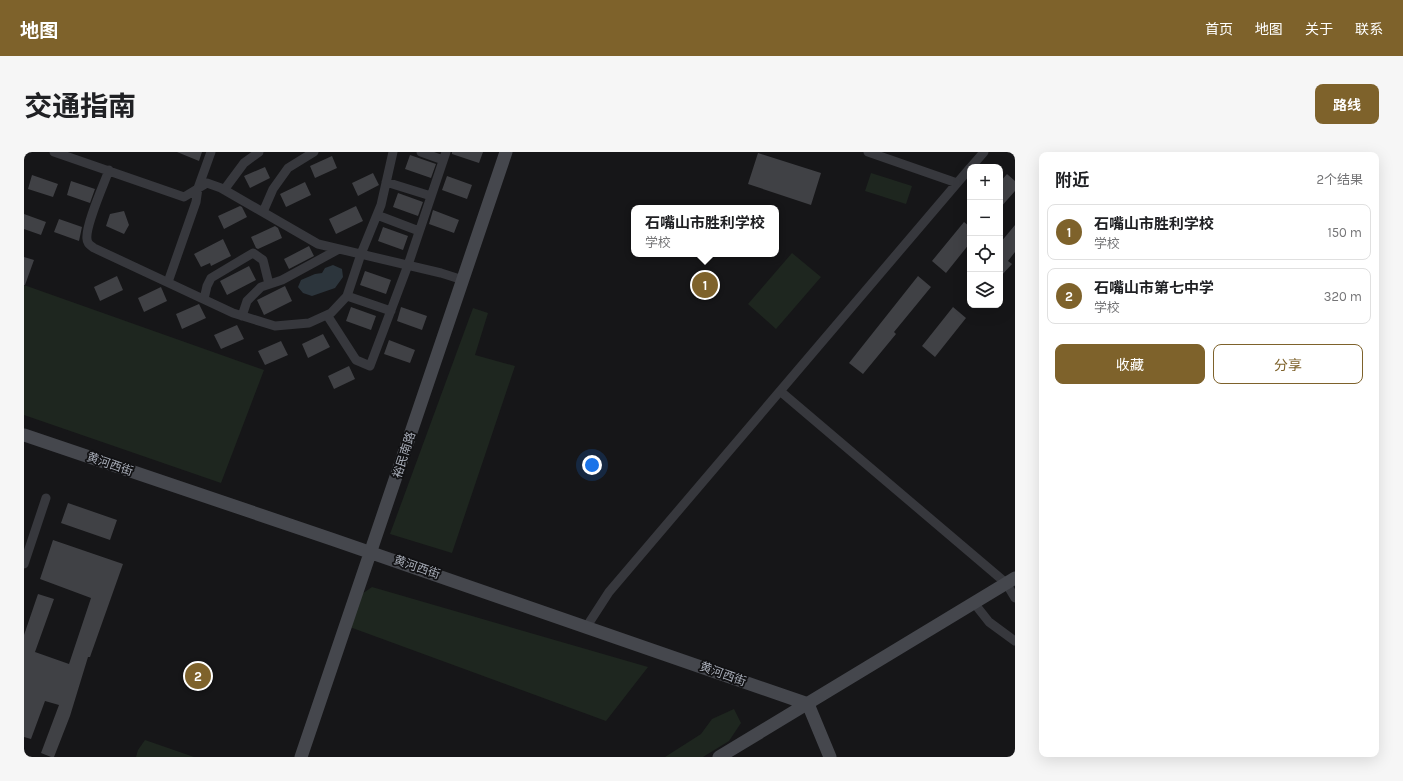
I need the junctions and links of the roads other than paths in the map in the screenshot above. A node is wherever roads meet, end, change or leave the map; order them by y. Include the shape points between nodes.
1 (54, 152) edge
2 (211, 152) edge
3 (259, 152) edge
4 (312, 152) edge
5 (393, 152) edge
6 (421, 152) edge
7 (506, 152) edge
8 (868, 152) edge
9 (984, 152) edge
10 (72, 155) edge
11 (445, 156) edge
12 (974, 164) edge
13 (109, 170) junction
14 (967, 172) edge
15 (386, 182) junction
16 (957, 183) junction
17 (198, 188) junction
18 (224, 190) junction
19 (431, 196) junction
20 (263, 212) junction
21 (377, 215) junction
22 (420, 231) junction
23 (339, 249) junction
24 (361, 254) junction
25 (408, 265) junction
26 (463, 280) junction
27 (168, 282) junction
28 (269, 284) junction
29 (347, 296) junction
30 (204, 299) junction
31 (391, 311) junction
32 (327, 315) junction
33 (242, 316) junction
34 (780, 391) junction
35 (24, 435) edge
36 (46, 498) dead end
37 (372, 552) junction
38 (24, 564) edge
39 (1011, 580) edge
40 (1015, 598) edge
41 (974, 603) junction
42 (587, 626) junction
43 (1015, 641) edge
44 (808, 704) junction
45 (301, 757) edge
46 (719, 757) edge
47 (830, 757) edge

1 - 10 street
2 - 17 street
3 - 18 street via 244,163
4 - 20 street via 288,168 273,189
5 - 15 street
6 - 11 street
7 - 26 street, 裕民南路
8 - 16 street
9 - 12 street
10 - 13 street
11 - 19 street
13 - 17 street via 184,196
13 - 27 street via 93,212 86,238 88,244
14 - 16 street
15 - 19 street
15 - 21 street
16 - 34 street
17 - 18 street via 207,183
17 - 27 street via 196,202
18 - 20 street
19 - 22 street
20 - 23 street via 318,244
21 - 22 street
21 - 24 street
22 - 25 street
23 - 24 street
23 - 28 street via 282,280
24 - 25 street
24 - 29 street
25 - 26 street
25 - 31 street
26 - 37 street, 裕民南路
27 - 30 street
28 - 30 street via 263,260 253,253 211,278
28 - 33 street via 261,287 247,301
29 - 31 street
29 - 32 street
30 - 33 street
31 - 32 street via 370,366 356,360
32 - 33 street via 309,324 274,326
34 - 39 street
34 - 42 street via 610,592
35 - 37 street, 黄河西街
36 - 38 street
37 - 42 street, 黄河西街
37 - 45 street, 裕民南路
39 - 40 street
39 - 41 street
41 - 43 street via 989,622
41 - 44 street
42 - 44 street, 黄河西街
44 - 46 street
44 - 47 street

